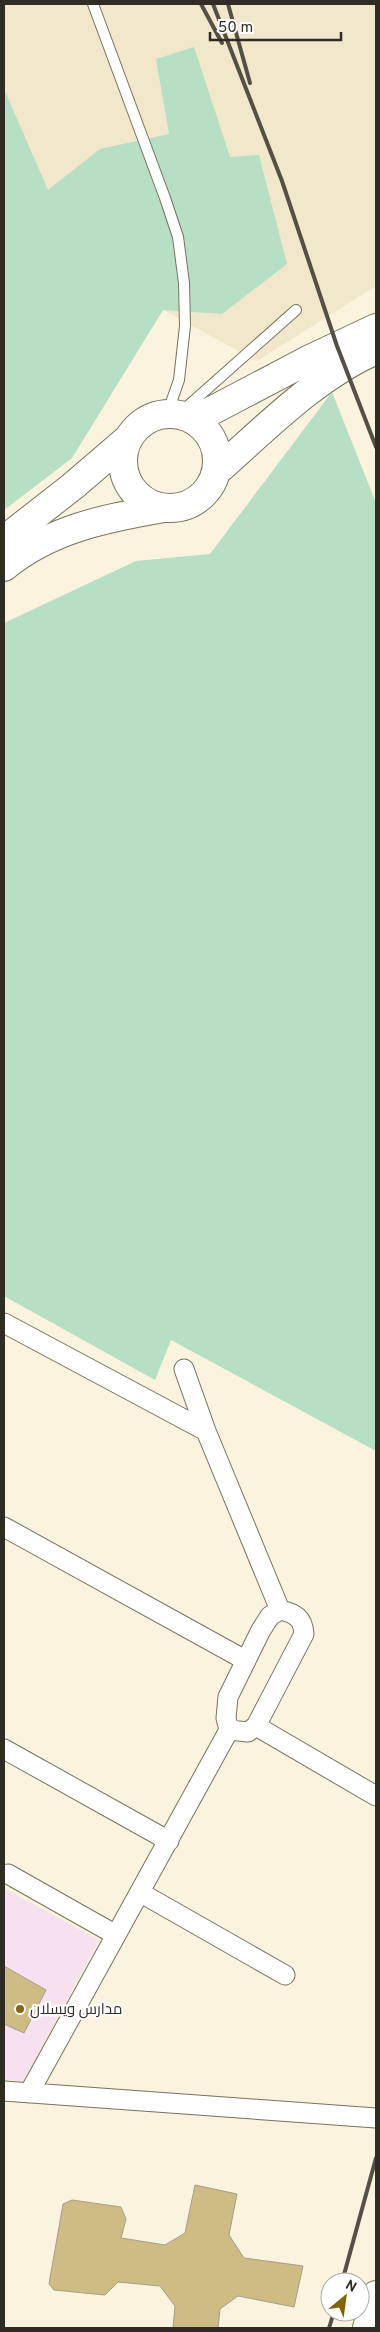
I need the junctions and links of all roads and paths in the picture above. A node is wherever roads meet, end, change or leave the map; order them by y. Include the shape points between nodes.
1 (93, 4) edge
2 (296, 310) dead end
3 (375, 349) edge
4 (180, 416) junction
5 (129, 438) junction
6 (217, 471) junction
7 (164, 508) junction
8 (4, 540) edge
9 (4, 567) edge
10 (4, 1323) edge
11 (184, 1369) dead end
12 (206, 1431) junction
13 (4, 1527) edge
14 (280, 1610) junction
15 (245, 1660) junction
16 (256, 1726) junction
17 (229, 1730) junction
18 (4, 1749) edge
19 (376, 1796) edge
20 (169, 1842) junction
21 (8, 1874) dead end
22 (140, 1893) junction
23 (116, 1935) junction
24 (285, 1975) dead end
25 (4, 2091) edge
26 (29, 2093) junction
27 (376, 2118) edge
28 (376, 2295) edge
29 (367, 2328) edge

1 - 4 lane via 178,237 185,326 179,380
2 - 4 lane
3 - 4 street via 310,359
3 - 6 street via 308,392
4 - 5 street via 152,418 138,426
4 - 6 street via 206,430 218,456
5 - 7 street via 123,468 128,482 143,499
5 - 8 street
6 - 7 street via 203,496 192,504
7 - 9 street via 119,516 62,532 18,555
10 - 12 street
11 - 12 street
12 - 14 street
13 - 15 street
14 - 15 street via 270,1616
14 - 16 street via 298,1616 304,1634
15 - 17 street via 228,1697 226,1718
16 - 17 street via 248,1732
16 - 19 street
17 - 20 street
18 - 20 street
20 - 22 street
21 - 23 street
22 - 23 street
22 - 24 street
23 - 26 street
25 - 26 street
26 - 27 street
28 - 29 street

